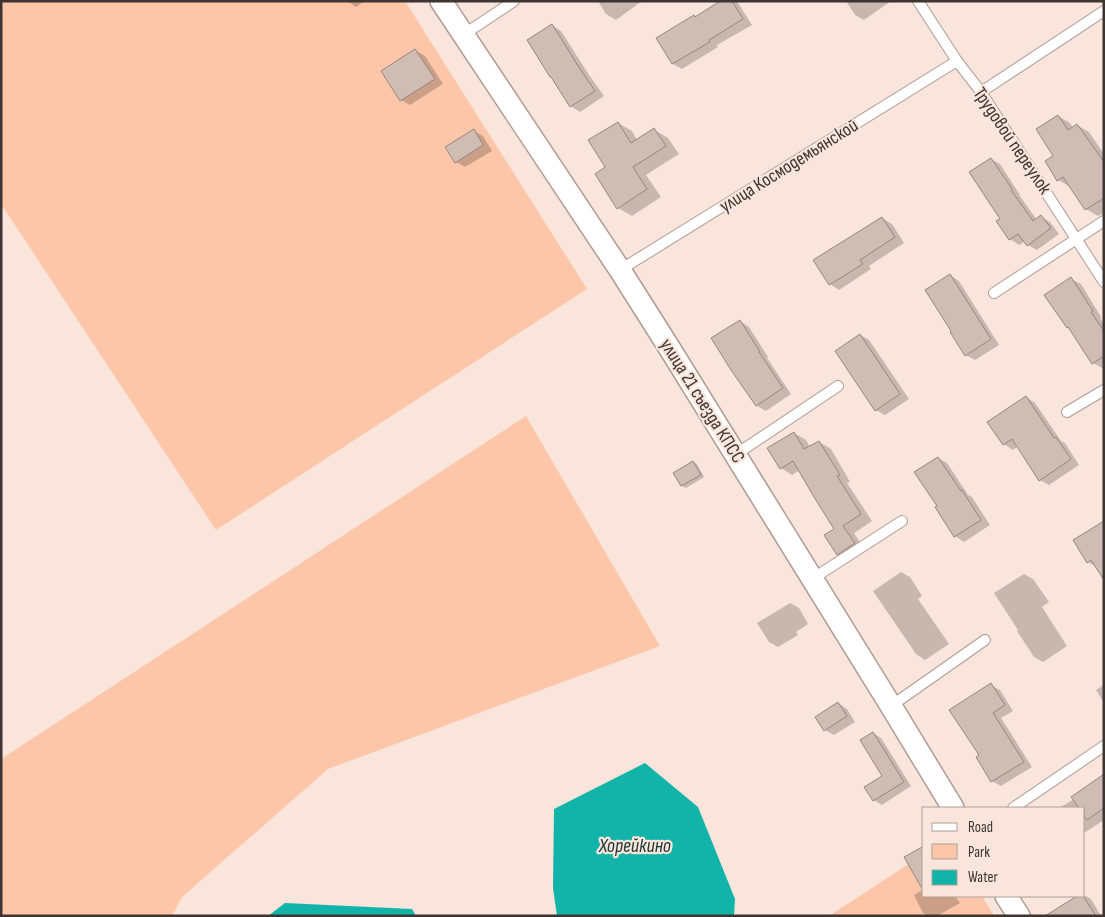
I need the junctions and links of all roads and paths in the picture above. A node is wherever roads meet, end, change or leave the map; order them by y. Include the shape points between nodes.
1 (441, 1) edge
2 (514, 1) edge
3 (918, 1) edge
4 (1104, 10) edge
5 (462, 35) junction
6 (957, 61) junction
7 (981, 92) junction
8 (1104, 222) edge
9 (1077, 239) junction
10 (620, 270) junction
11 (1104, 282) edge
12 (994, 293) dead end
13 (838, 386) dead end
14 (1104, 390) edge
15 (1067, 412) dead end
16 (736, 456) junction
17 (902, 521) dead end
18 (812, 579) junction
19 (985, 640) dead end
20 (891, 706) junction
21 (1104, 746) edge
22 (952, 807) edge
23 (1014, 807) edge
24 (1007, 897) edge
25 (1019, 916) edge

1 - 5 street, улица 21 съезда КПСС
2 - 5 lane
3 - 6 lane, Трудовой переулок
4 - 7 lane
5 - 10 street, улица 21 съезда КПСС
6 - 7 lane, Трудовой переулок
6 - 10 lane, улица Космодемьянской
7 - 9 lane, Трудовой переулок
8 - 9 lane
9 - 11 lane, Трудовой переулок
9 - 12 lane
10 - 16 street, улица 21 съезда КПСС
13 - 16 lane
14 - 15 lane
16 - 18 street, улица 21 съезда КПСС
17 - 18 lane
18 - 20 street, улица 21 съезда КПСС
19 - 20 lane
20 - 22 street, улица 21 съезда КПСС
21 - 23 lane
24 - 25 street

